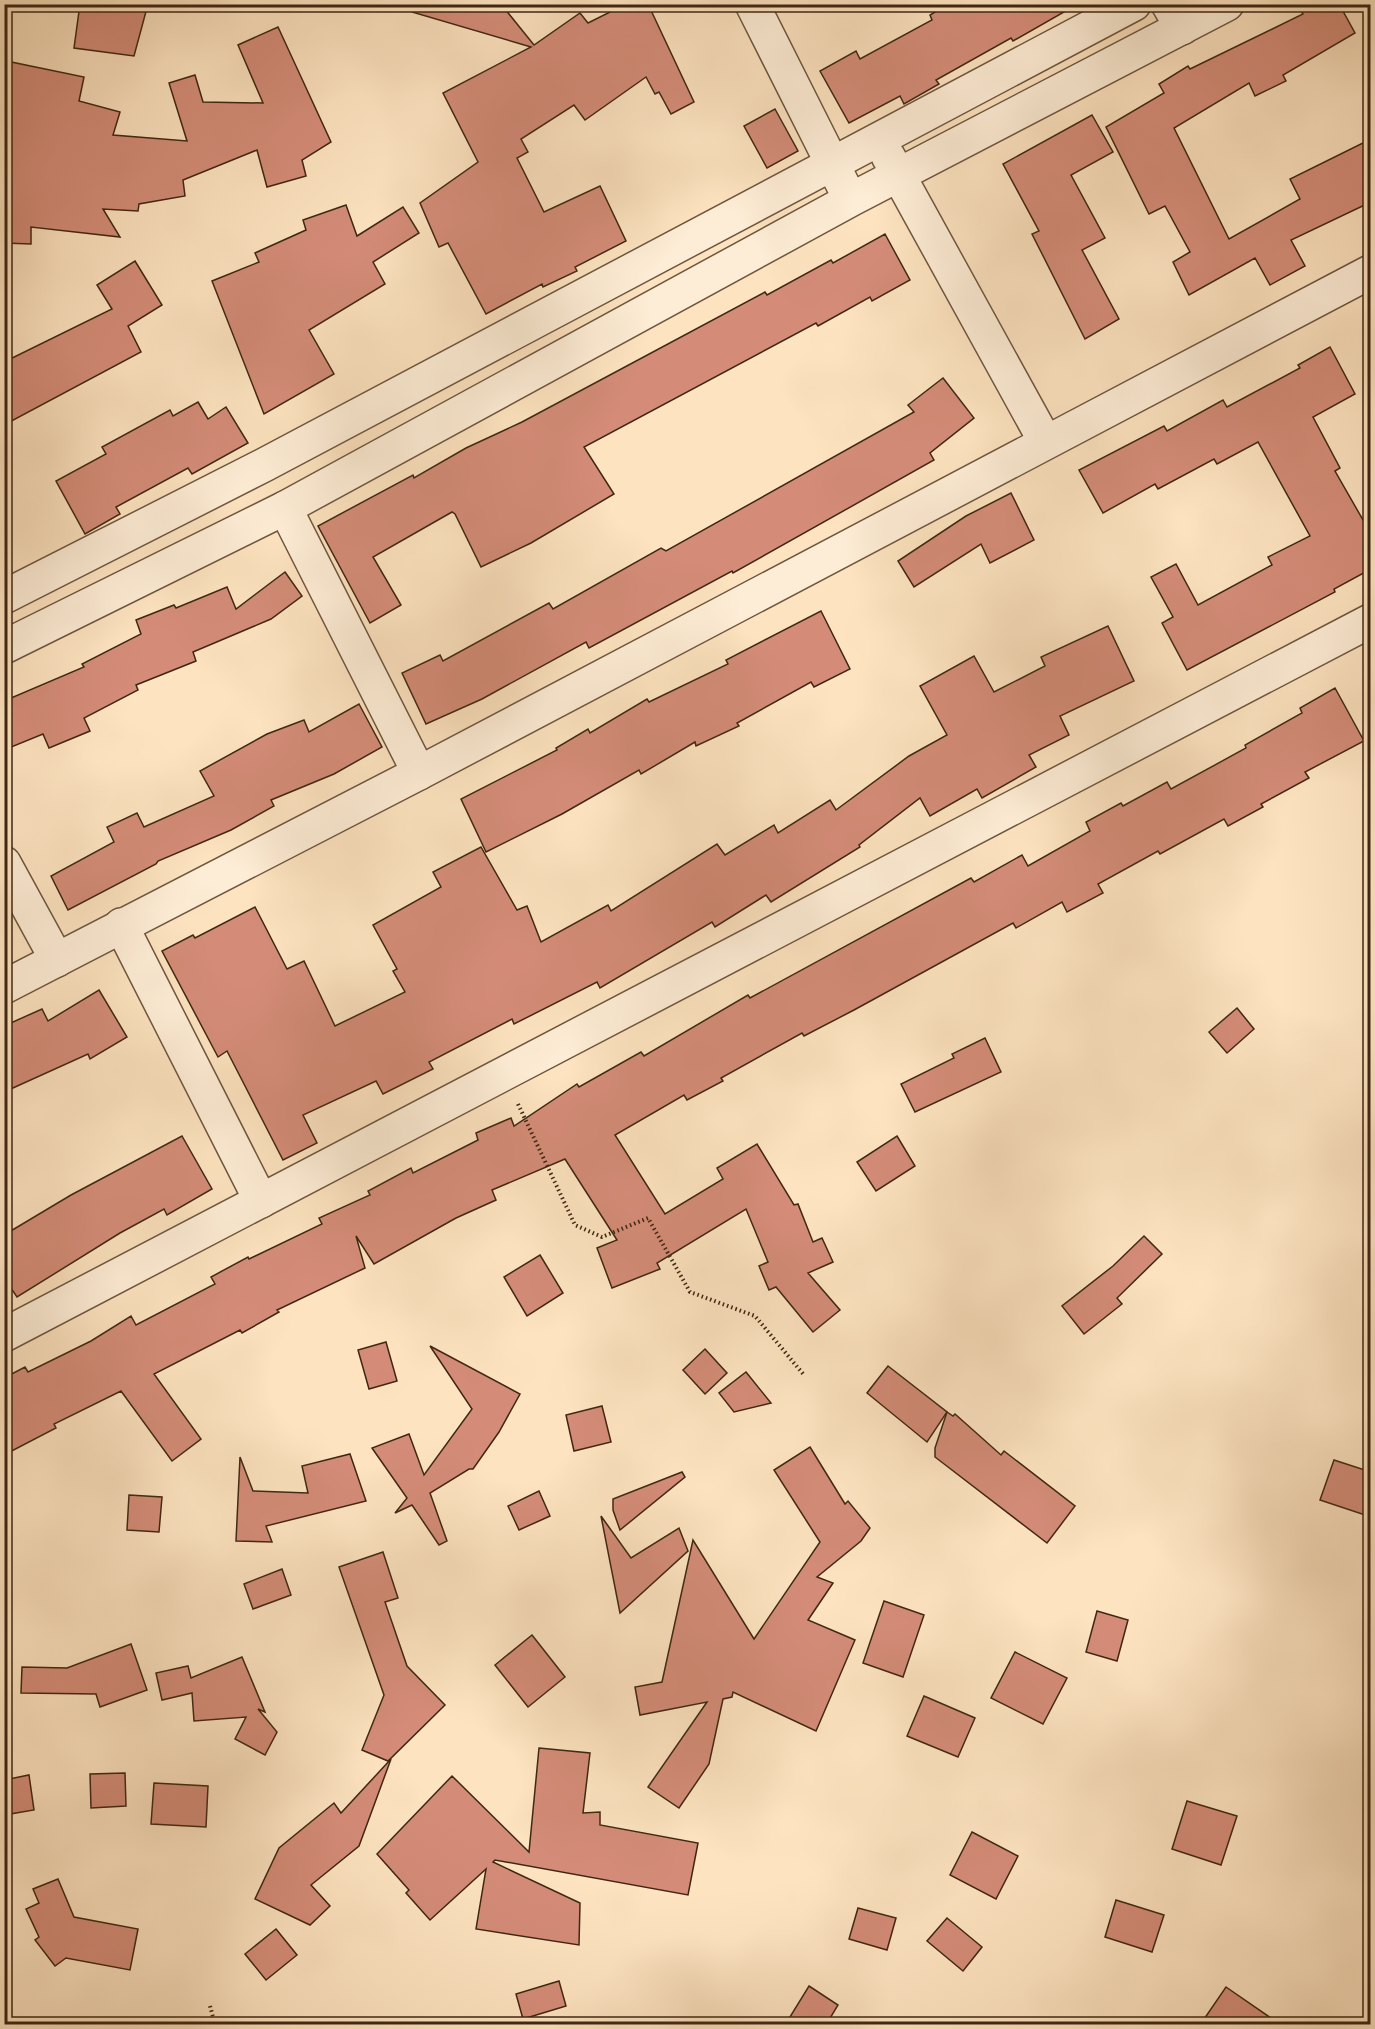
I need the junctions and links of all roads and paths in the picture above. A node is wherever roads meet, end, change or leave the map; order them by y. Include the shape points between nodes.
1 (752, 4) edge
2 (1134, 4) edge
3 (1227, 4) edge
4 (1175, 16) edge
5 (880, 140) junction
6 (832, 166) junction
7 (900, 175) junction
8 (852, 199) junction
9 (1371, 272) edge
10 (569, 304) junction
11 (591, 341) junction
12 (1045, 441) junction
13 (285, 508) junction
14 (4, 597) edge
15 (1371, 621) edge
16 (4, 647) edge
17 (419, 773) junction
18 (4, 863) edge
19 (121, 925) junction
20 (57, 960) junction
21 (4, 987) edge
22 (504, 1074) junction
23 (261, 1201) junction
24 (4, 1335) edge
25 (804, 1375) dead end
26 (210, 2006) dead end
27 (215, 2025) edge

1 - 6 street
2 - 5 street
3 - 4 street
4 - 7 street
5 - 6 street
5 - 7 street
6 - 8 street
6 - 10 street
7 - 8 street
7 - 12 street
8 - 11 street
9 - 12 street
10 - 11 street
10 - 14 street
11 - 13 street
12 - 17 street
13 - 16 street
13 - 17 street
15 - 22 street
17 - 19 street
18 - 20 street
19 - 20 street
19 - 23 street
20 - 21 street
22 - 23 street
22 - 25 path via 576,1225 603,1237 648,1218 690,1292 755,1316
23 - 24 street
26 - 27 path

